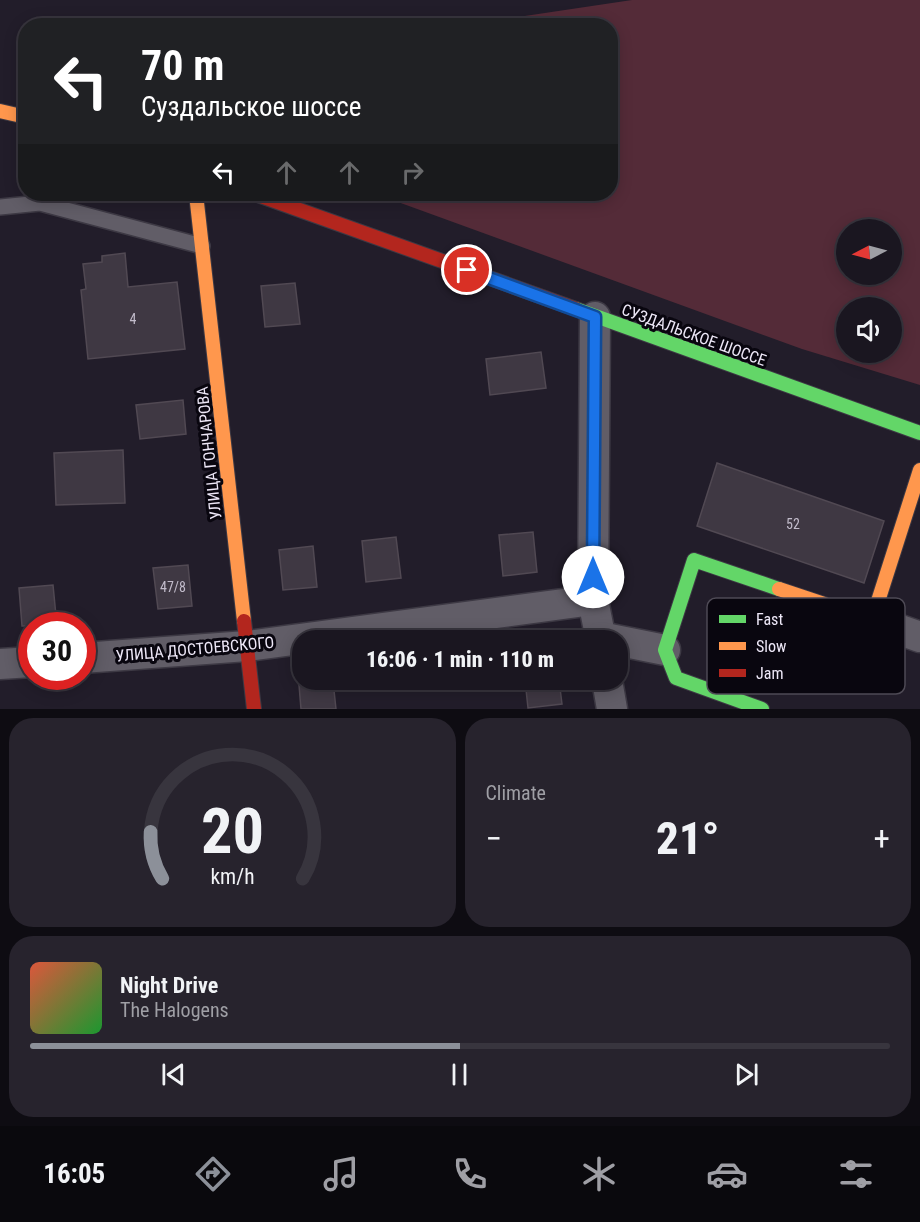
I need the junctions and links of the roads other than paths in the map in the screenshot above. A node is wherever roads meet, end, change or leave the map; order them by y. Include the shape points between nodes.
1 (0, 111) edge
2 (18, 115) edge
3 (197, 201) edge
4 (274, 201) edge
5 (0, 207) edge
6 (202, 246) junction
7 (595, 317) junction
8 (920, 433) edge
9 (920, 470) edge
10 (807, 598) edge
11 (879, 598) edge
12 (592, 600) junction
13 (598, 630) edge
14 (905, 632) edge
15 (920, 637) edge
16 (628, 644) edge
17 (247, 646) junction
18 (665, 650) junction
19 (96, 657) edge
20 (18, 663) edge
21 (0, 664) edge
22 (707, 689) edge
23 (609, 690) edge
24 (720, 694) edge
25 (254, 709) edge
26 (612, 709) edge
27 (762, 709) edge

1 - 2 street
3 - 6 street, УЛИЦА ГОНЧАРОВА
4 - 7 street, СУЗДАЛЬСКОЕ ШОССЕ
5 - 6 lane via 40,203
6 - 17 street, УЛИЦА ГОНЧАРОВА
7 - 8 street, СУЗДАЛЬСКОЕ ШОССЕ
7 - 12 street
9 - 11 street
10 - 18 street via 694,560
12 - 13 street
12 - 17 street, УЛИЦА ДОСТОЕВСКОГО
14 - 15 street
16 - 18 street
17 - 19 street, УЛИЦА ДОСТОЕВСКОГО
17 - 25 street, УЛИЦА ГОНЧАРОВА
18 - 22 street via 676,678
20 - 21 street
23 - 26 street
24 - 27 street

